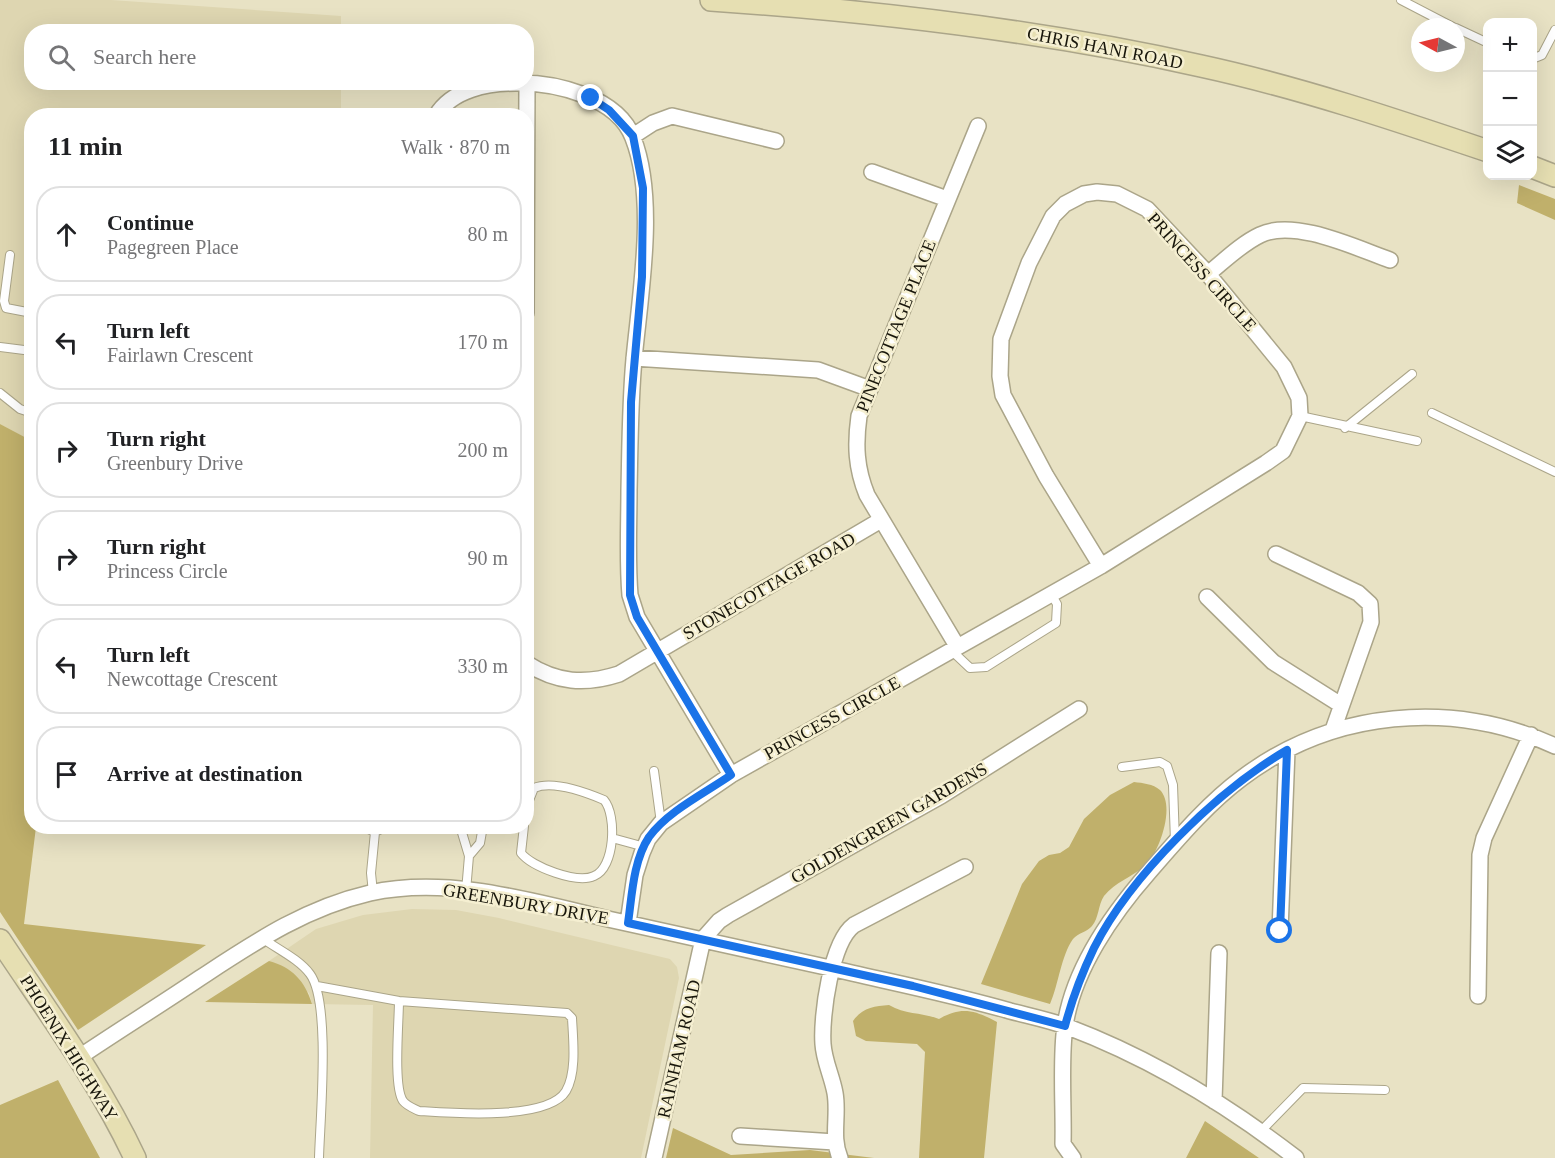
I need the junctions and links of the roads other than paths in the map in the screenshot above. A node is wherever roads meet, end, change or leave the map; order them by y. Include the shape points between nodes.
1 (711, 0) edge
2 (1401, 0) edge
3 (1435, 18) edge
4 (1555, 30) edge
5 (1465, 33) edge
6 (1483, 41) edge
7 (1537, 57) edge
8 (534, 84) edge
9 (468, 90) edge
10 (527, 90) edge
11 (442, 108) edge
12 (527, 108) edge
13 (978, 126) dead end
14 (633, 136) junction
15 (776, 141) dead end
16 (1483, 149) edge
17 (1537, 169) edge
18 (872, 172) dead end
19 (1555, 176) edge
20 (947, 199) junction
21 (10, 255) dead end
22 (1390, 260) dead end
23 (1208, 274) junction
24 (24, 312) edge
25 (0, 347) edge
26 (24, 350) edge
27 (634, 358) junction
28 (1412, 374) dead end
29 (870, 389) junction
30 (0, 393) edge
31 (24, 410) edge
32 (1432, 413) dead end
33 (1300, 417) junction
34 (1345, 428) junction
35 (1417, 441) dead end
36 (1555, 472) edge
37 (881, 520) junction
38 (1276, 554) dead end
39 (1101, 566) junction
40 (1051, 594) junction
41 (1207, 597) dead end
42 (954, 648) junction
43 (657, 651) junction
44 (534, 667) edge
45 (1341, 705) junction
46 (1078, 708) dead end
47 (1333, 730) junction
48 (1531, 735) junction
49 (1554, 742) edge
50 (1287, 750) junction
51 (1122, 767) dead end
52 (654, 771) dead end
53 (731, 775) junction
54 (534, 791) edge
55 (662, 823) junction
56 (375, 834) edge
57 (462, 834) edge
58 (482, 834) edge
59 (523, 834) edge
60 (612, 838) junction
61 (1176, 842) junction
62 (645, 847) junction
63 (469, 856) junction
64 (965, 867) dead end
65 (466, 891) junction
66 (373, 892) junction
67 (628, 923) junction
68 (1280, 931) dead end
69 (260, 937) junction
70 (703, 939) junction
71 (0, 940) edge
72 (1220, 953) dead end
73 (831, 969) junction
74 (317, 986) junction
75 (1478, 996) dead end
76 (399, 1001) junction
77 (1065, 1026) junction
78 (78, 1058) junction
79 (1385, 1090) dead end
80 (1214, 1101) junction
81 (1261, 1131) junction
82 (740, 1136) dead end
83 (836, 1142) junction
84 (135, 1158) edge
85 (319, 1158) edge
86 (654, 1158) edge
87 (840, 1158) edge
88 (1073, 1158) edge
89 (1296, 1158) edge

1 - 16 main road, CHRIS HANI ROAD via 915,19 1107,46 1327,99
2 - 3 lane
4 - 7 lane
5 - 6 lane
8 - 14 street via 553,85 591,98 609,110
9 - 11 street
10 - 12 street
13 - 20 street, PINECOTTAGE PLACE
14 - 15 street via 672,116
14 - 27 street via 643,188 644,225
17 - 19 main road
18 - 20 street
20 - 29 street, PINECOTTAGE PLACE
21 - 24 lane via 4,301 6,308
22 - 23 street via 1315,235 1278,229 1242,246
23 - 33 street, PRINCESS CIRCLE via 1284,366 1299,398
23 - 39 street, PRINCESS CIRCLE via 1137,202 1117,194 1084,194 1053,216 1029,263 1001,339 998,357 1003,395
25 - 26 lane
27 - 29 street via 818,370
27 - 43 street via 629,585 637,617
28 - 34 lane
29 - 37 street, PINECOTTAGE PLACE via 855,440 859,476
30 - 31 lane
32 - 36 lane
33 - 34 lane
33 - 39 street, PRINCESS CIRCLE via 1283,451
34 - 35 lane
37 - 42 street, PINECOTTAGE PLACE
37 - 43 street, STONECOTTAGE ROAD
38 - 45 street via 1358,593 1370,604 1371,622
39 - 40 street, PRINCESS CIRCLE
40 - 42 street, PRINCESS CIRCLE
40 - 42 lane via 1057,604 1056,623 986,667 970,668
41 - 45 street via 1273,662
42 - 53 street, PRINCESS CIRCLE
43 - 44 street, STONECOTTAGE ROAD via 620,674 587,682 551,677
43 - 53 street
45 - 47 street
46 - 70 street, GOLDENGREEN GARDENS via 941,796 728,915
47 - 48 street via 1368,721 1437,717 1464,719
47 - 50 street
48 - 49 street
48 - 75 street via 1480,855
50 - 61 street via 1240,780
50 - 68 street
51 - 61 lane via 1160,762 1167,766 1173,785
52 - 55 lane
53 - 55 street, PRINCESS CIRCLE
54 - 60 lane via 541,785 593,795 608,805 612,814
55 - 62 street, PRINCESS CIRCLE
56 - 66 lane
57 - 63 lane
58 - 63 lane via 480,843
59 - 60 lane via 521,853 526,858 540,868 583,878 601,872
60 - 62 lane
61 - 77 street via 1114,915 1082,975
62 - 67 street, PRINCESS CIRCLE via 635,875
63 - 65 lane
64 - 73 street via 854,925 841,940
65 - 66 street, GREENBURY DRIVE via 419,888
65 - 67 street, GREENBURY DRIVE
66 - 69 street, GREENBURY DRIVE via 330,904
67 - 70 street, GREENBURY DRIVE
69 - 74 lane via 309,973
69 - 78 street, GREENBURY DRIVE
70 - 73 street, GREENBURY DRIVE
70 - 86 street, RAINHAM ROAD
71 - 78 main road, PHOENIX HIGHWAY
72 - 80 street
73 - 77 street, GREENBURY DRIVE
73 - 83 street via 823,1042 836,1094
74 - 76 lane
74 - 85 lane via 321,1046
76 - 76 lane via 567,1013 572,1018 573,1036 566,1090 560,1099 549,1104 498,1114 419,1111 410,1107 400,1094
77 - 80 street, GREENBURY DRIVE via 1160,1069
77 - 88 street via 1063,1144
78 - 84 main road, PHOENIX HIGHWAY
79 - 81 lane via 1303,1088
80 - 81 street, GREENBURY DRIVE
81 - 89 street, GREENBURY DRIVE
82 - 83 street
83 - 87 street

